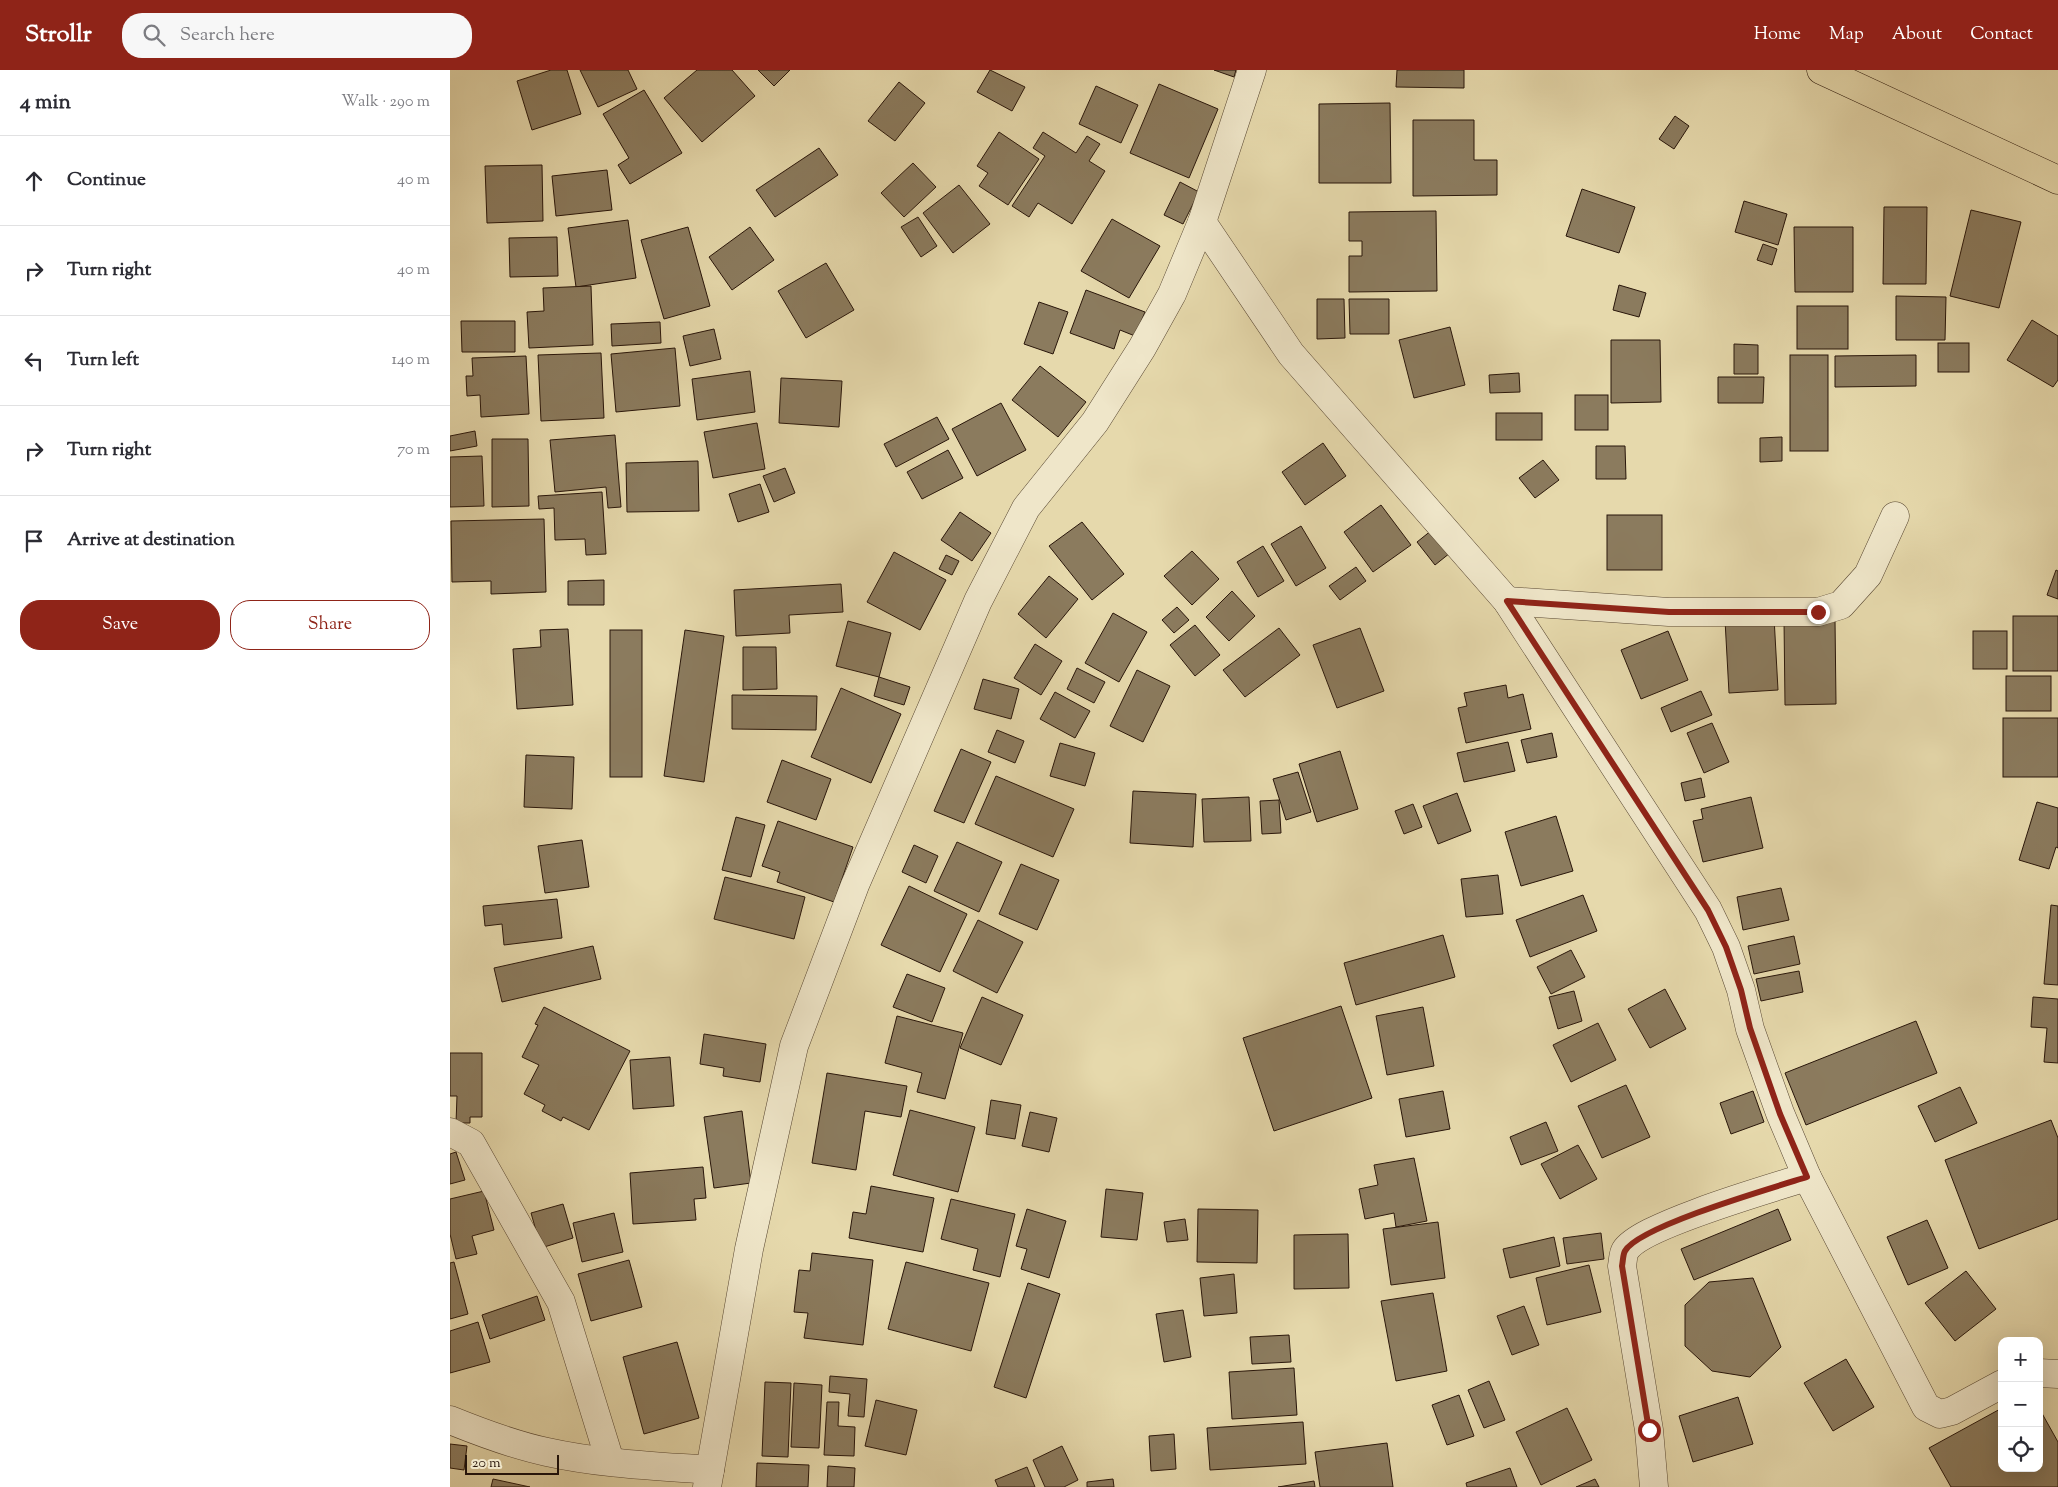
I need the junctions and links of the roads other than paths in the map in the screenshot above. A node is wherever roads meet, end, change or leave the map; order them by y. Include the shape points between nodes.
1 (1252, 70) edge
2 (1821, 70) edge
3 (2058, 180) edge
4 (1202, 222) junction
5 (1895, 516) dead end
6 (1507, 601) junction
7 (450, 1132) edge
8 (1807, 1177) junction
9 (2043, 1373) edge
10 (2058, 1374) edge
11 (1998, 1386) edge
12 (450, 1420) edge
13 (610, 1462) junction
14 (709, 1479) edge
15 (1654, 1487) edge

1 - 4 street
2 - 3 main road
4 - 6 street via 1291,354
4 - 14 street via 1172,294 1142,348 1095,422 1022,516 978,601 852,894 794,1046 749,1249
5 - 6 street via 1868,575 1841,605 1818,612 1669,612
6 - 8 street via 1708,910 1726,947 1780,1114
7 - 13 street via 471,1143 560,1302
8 - 11 street via 1926,1407 1940,1414 1952,1411
8 - 15 street via 1713,1206 1639,1238 1625,1251 1622,1266 1649,1430
9 - 10 street
12 - 13 street via 496,1438 548,1452
13 - 14 street

